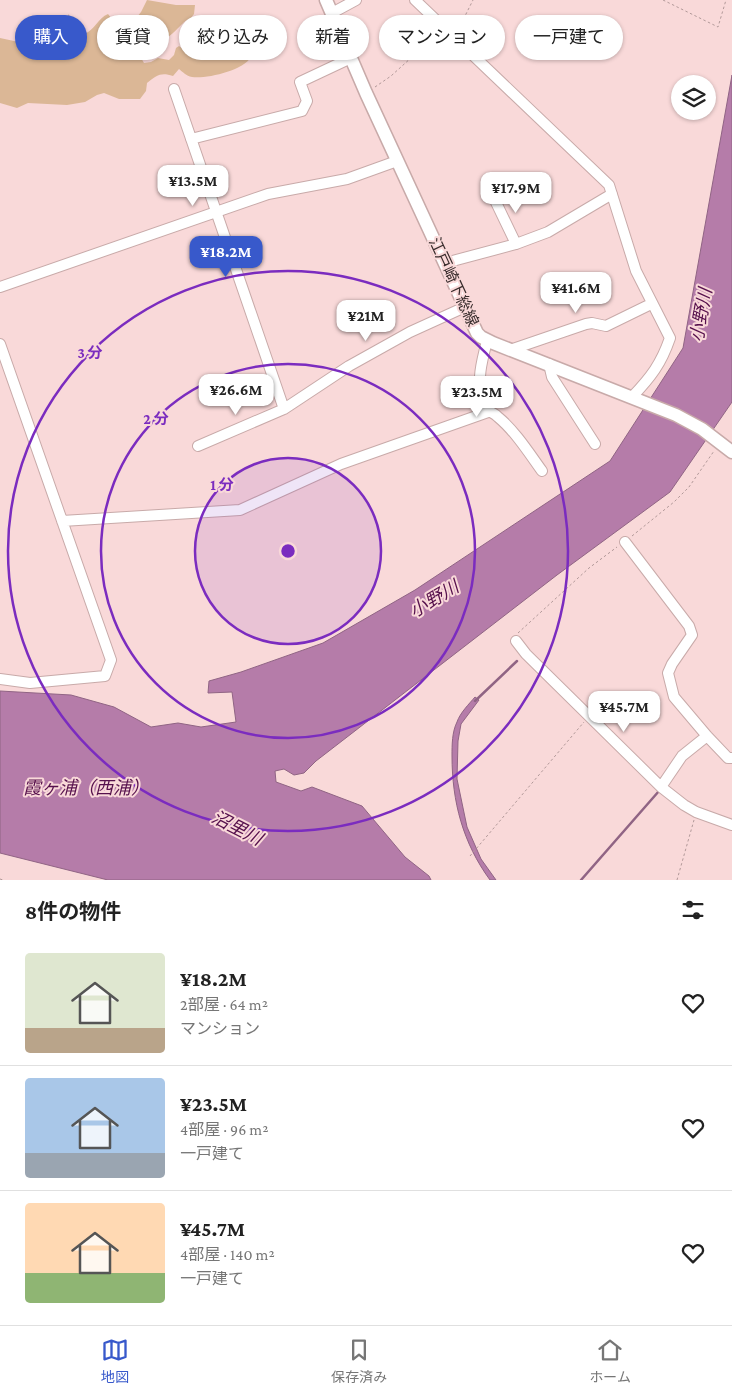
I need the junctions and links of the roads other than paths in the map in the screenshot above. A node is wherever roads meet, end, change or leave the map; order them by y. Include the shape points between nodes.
1 (326, 0) edge
2 (356, 0) edge
3 (415, 0) edge
4 (332, 13) joint
5 (347, 60) edge
6 (352, 60) edge
7 (174, 89) dead end
8 (191, 139) junction
9 (397, 161) junction
10 (492, 194) dead end
11 (612, 194) junction
12 (217, 213) junction
13 (516, 244) junction
14 (445, 263) junction
15 (0, 287) edge
16 (651, 304) junction
17 (465, 306) junction
18 (487, 341) junction
19 (0, 344) edge
20 (510, 350) junction
21 (549, 364) junction
22 (635, 398) junction
23 (284, 409) junction
24 (488, 412) junction
25 (595, 444) dead end
26 (725, 444) edge
27 (198, 446) dead end
28 (542, 471) dead end
29 (62, 521) junction
30 (625, 542) dead end
31 (516, 641) dead end
32 (0, 679) edge
33 (707, 736) junction
34 (732, 758) edge
35 (661, 787) junction
36 (732, 825) edge

1 - 4 main road, 江戸崎下総線
2 - 4 street
3 - 11 street via 609,185
5 - 8 street via 300,82 307,101 302,111
6 - 9 main road, 江戸崎下総線
7 - 8 street
8 - 12 street
9 - 12 street via 347,179 268,194
9 - 14 main road, 江戸崎下総線
10 - 13 street
11 - 13 street via 548,232
11 - 16 street via 636,271
12 - 15 street
12 - 23 street
13 - 14 street
14 - 17 main road, 江戸崎下総線
16 - 20 street via 606,326 586,324
16 - 22 street via 670,338 663,359
17 - 18 main road, 江戸崎下総線 via 476,333
17 - 23 street via 349,366
18 - 20 main road, 江戸崎下総線
18 - 24 street via 480,371 482,401
19 - 29 street
20 - 21 main road, 江戸崎下総線
21 - 22 main road, 江戸崎下総線
21 - 25 street via 552,377
22 - 26 main road, 江戸崎下総線 via 676,414
23 - 27 street
24 - 28 street via 497,416
24 - 29 street via 341,464 240,510
29 - 32 street via 111,660 105,676 30,682
30 - 33 street via 689,626 692,635 668,672 674,697
31 - 35 street
33 - 34 street via 728,758
33 - 35 street via 682,756
35 - 36 street via 696,812

